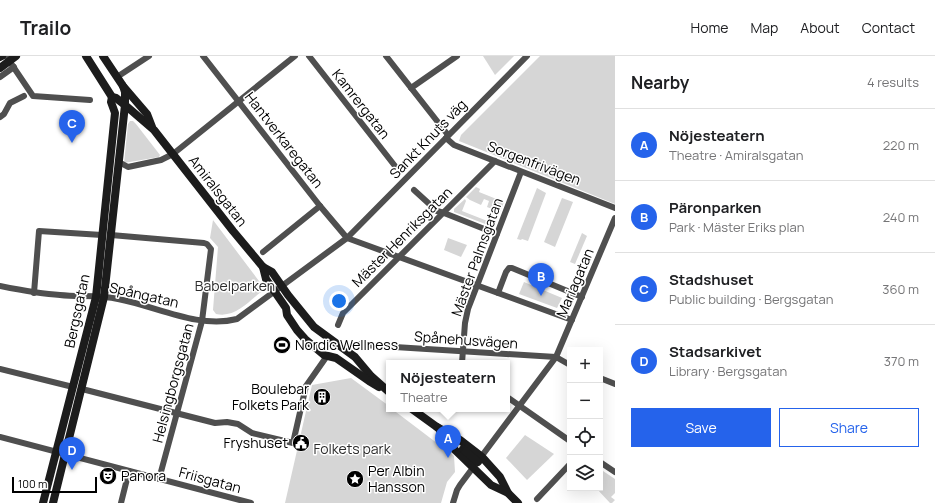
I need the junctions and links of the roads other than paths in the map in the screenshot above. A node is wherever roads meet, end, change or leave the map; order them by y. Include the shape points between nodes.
1 (86, 56) edge
2 (103, 56) edge
3 (149, 56) edge
4 (203, 56) edge
5 (296, 56) edge
6 (309, 56) edge
7 (386, 56) edge
8 (457, 56) edge
9 (527, 56) edge
10 (8, 59) edge
11 (0, 68) edge
12 (0, 77) edge
13 (117, 77) junction
14 (123, 86) junction
15 (411, 88) junction
16 (24, 96) dead end
17 (112, 98) junction
18 (90, 100) dead end
19 (240, 102) junction
20 (125, 105) junction
21 (0, 117) edge
22 (154, 130) junction
23 (447, 136) junction
24 (173, 154) junction
25 (495, 161) junction
26 (119, 162) junction
27 (395, 166) dead end
28 (521, 172) junction
29 (414, 190) dead end
30 (320, 206) junction
31 (615, 208) edge
32 (444, 213) junction
33 (615, 218) edge
34 (497, 234) junction
35 (102, 235) junction
36 (111, 235) junction
37 (347, 238) junction
38 (263, 252) dead end
39 (400, 256) junction
40 (263, 267) junction
41 (0, 286) edge
42 (282, 286) junction
43 (477, 286) junction
44 (274, 291) junction
45 (34, 293) junction
46 (498, 293) junction
47 (100, 297) junction
48 (582, 297) junction
49 (572, 320) junction
50 (202, 321) junction
51 (338, 325) dead end
52 (359, 344) dead end
53 (463, 351) junction
54 (327, 356) junction
55 (556, 357) junction
56 (462, 360) edge
57 (567, 363) edge
58 (0, 369) edge
59 (603, 379) edge
60 (615, 384) edge
61 (73, 387) junction
62 (82, 389) junction
63 (386, 389) edge
64 (386, 390) edge
65 (510, 399) edge
66 (520, 406) junction
67 (416, 412) edge
68 (178, 413) junction
69 (437, 427) junction
70 (0, 437) edge
71 (567, 439) edge
72 (56, 452) junction
73 (64, 454) junction
74 (478, 462) junction
75 (603, 464) edge
76 (567, 467) edge
77 (129, 471) junction
78 (615, 472) edge
79 (159, 479) junction
80 (508, 493) junction
81 (537, 499) dead end
82 (43, 503) edge
83 (52, 503) edge
84 (121, 503) edge
85 (251, 503) edge
86 (453, 503) edge
87 (518, 503) edge

1 - 17 main road, Amiralsgatan
2 - 13 main road, Amiralsgatan
3 - 13 street
4 - 19 street, Hantverkaregatan
5 - 19 street
6 - 27 street, Kamrergatan
7 - 15 street, Sorgenfrivägen
8 - 15 street
9 - 23 street, Sankt Knuts väg
10 - 11 main road
10 - 12 street
10 - 18 street via 33,96
13 - 14 main road, Amiralsgatan
14 - 20 main road, Amiralsgatan
14 - 22 main road, Amiralsgatan via 147,114
15 - 23 street, Sorgenfrivägen
16 - 21 street via 10,103
17 - 20 main road, Amiralsgatan
17 - 35 main road, Bergsgatan via 115,113
19 - 24 street
19 - 30 street, Hantverkaregatan
20 - 22 main road, Amiralsgatan
20 - 26 main road, Bergsgatan
22 - 24 main road, Amiralsgatan
23 - 25 street, Sorgenfrivägen via 454,145
23 - 37 street, Sankt Knuts väg
24 - 26 street via 165,159 133,166
24 - 40 main road, Amiralsgatan
25 - 28 street, Sorgenfrivägen
25 - 32 street, Mäster Henriksgatan via 489,171
26 - 36 main road, Bergsgatan
28 - 31 street, Sorgenfrivägen
28 - 34 street, Mäster Palmsgatan
29 - 32 street via 437,211
30 - 37 street, Hantverkaregatan
30 - 38 street
32 - 34 street
32 - 39 street, Mäster Henriksgatan
33 - 48 street, Mariagatan
34 - 43 street, Mäster Palmsgatan
35 - 45 street via 39,230
35 - 47 main road, Bergsgatan
36 - 47 main road, Bergsgatan
36 - 50 street, Helsingborgsgatan via 208,245 211,249
37 - 39 street
37 - 42 street, Sankt Knuts väg
39 - 43 street
39 - 51 street, Mäster Henriksgatan via 343,313
40 - 42 main road, Amiralsgatan via 272,272
40 - 44 main road, Amiralsgatan via 266,279
41 - 45 street, Spångatan
42 - 44 street, Spångatan
42 - 63 main road, Amiralsgatan via 314,326 355,357
43 - 46 street
43 - 53 street, Mäster Palmsgatan via 466,314
44 - 50 street, Spångatan via 237,319
44 - 54 main road, Amiralsgatan via 297,330
45 - 47 street, Spångatan
46 - 48 street via 507,269 512,268
46 - 49 street
47 - 50 street, Spångatan via 119,299
47 - 61 main road, Bergsgatan
47 - 62 main road, Bergsgatan
48 - 49 street, Mariagatan
49 - 55 street, Mariagatan
50 - 68 street, Helsingborgsgatan
52 - 53 street, Spånehusvägen
53 - 55 street, Spånehusvägen
53 - 56 street, Mäster Palmsgatan
54 - 64 main road, Amiralsgatan via 336,358
54 - 68 street via 306,386 293,443 252,433 238,424 215,424
55 - 57 street, Spånehusvägen
55 - 66 street, Mariagatan
58 - 61 street
59 - 60 street
61 - 72 main road, Bergsgatan
62 - 68 street
62 - 73 main road, Bergsgatan
65 - 66 street
66 - 71 street
66 - 74 street, Mariagatan
67 - 69 main road
68 - 79 street, Helsingborgsgatan
69 - 74 main road via 460,440
69 - 74 main road via 455,450
70 - 72 street, Friisgatan
72 - 73 street, Friisgatan
72 - 82 main road, Bergsgatan
73 - 77 street, Friisgatan
73 - 83 main road, Bergsgatan
74 - 80 main road via 500,477
74 - 80 main road via 491,485
74 - 86 street, Mariagatan via 457,490
75 - 78 street
76 - 81 street
77 - 79 street, Friisgatan
77 - 84 street
79 - 85 street, Friisgatan
80 - 87 main road

